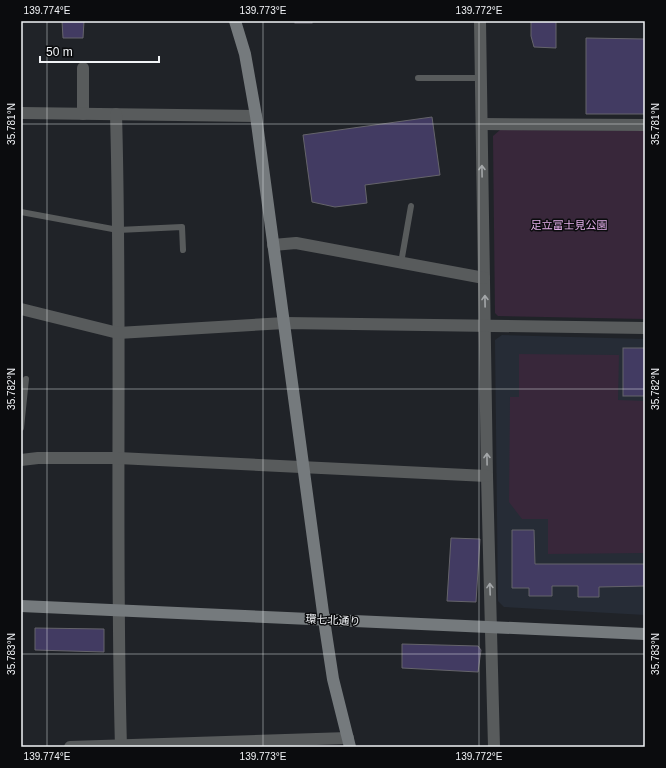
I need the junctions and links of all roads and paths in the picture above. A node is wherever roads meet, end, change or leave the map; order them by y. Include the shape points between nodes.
1 (235, 21) edge
2 (480, 21) edge
3 (83, 68) dead end
4 (418, 78) dead end
5 (481, 78) junction
6 (21, 113) edge
7 (83, 114) junction
8 (116, 114) junction
9 (256, 116) junction
10 (482, 124) junction
11 (645, 125) edge
12 (411, 206) dead end
13 (21, 212) edge
14 (118, 230) junction
15 (273, 245) junction
16 (183, 250) dead end
17 (400, 263) junction
18 (484, 278) junction
19 (21, 309) edge
20 (285, 323) junction
21 (485, 324) junction
22 (645, 328) edge
23 (118, 333) junction
24 (26, 379) dead end
25 (21, 428) edge
26 (118, 458) junction
27 (21, 460) edge
28 (305, 467) junction
29 (487, 476) junction
30 (21, 606) edge
31 (118, 610) junction
32 (324, 620) junction
33 (491, 628) junction
34 (645, 634) edge
35 (349, 742) edge
36 (121, 746) edge
37 (70, 747) edge
38 (494, 747) edge

1 - 9 street
2 - 5 street
3 - 7 street
4 - 5 lane
5 - 10 street
6 - 7 street
7 - 8 street
8 - 9 street
8 - 14 street
9 - 15 street
10 - 11 street
18 -> 10 street
12 - 17 lane
13 - 14 lane
14 - 16 lane via 182,227
14 - 23 street
15 - 17 street via 296,243
15 - 20 street
17 - 18 street
21 -> 18 street
19 - 23 street
20 - 21 street
20 - 23 street
20 - 28 street
21 - 22 street
29 -> 21 street
23 - 26 street
24 - 25 lane
26 - 27 street
26 - 28 street
26 - 31 street
28 - 29 street
28 - 32 street
33 -> 29 street
30 - 31 street, 環七北通り
31 - 32 street, 環七北通り
31 - 36 street
32 - 33 street, 環七北通り
32 - 35 street via 333,679
33 - 34 street, 環七北通り
33 - 38 street
35 - 36 street
36 - 37 street

